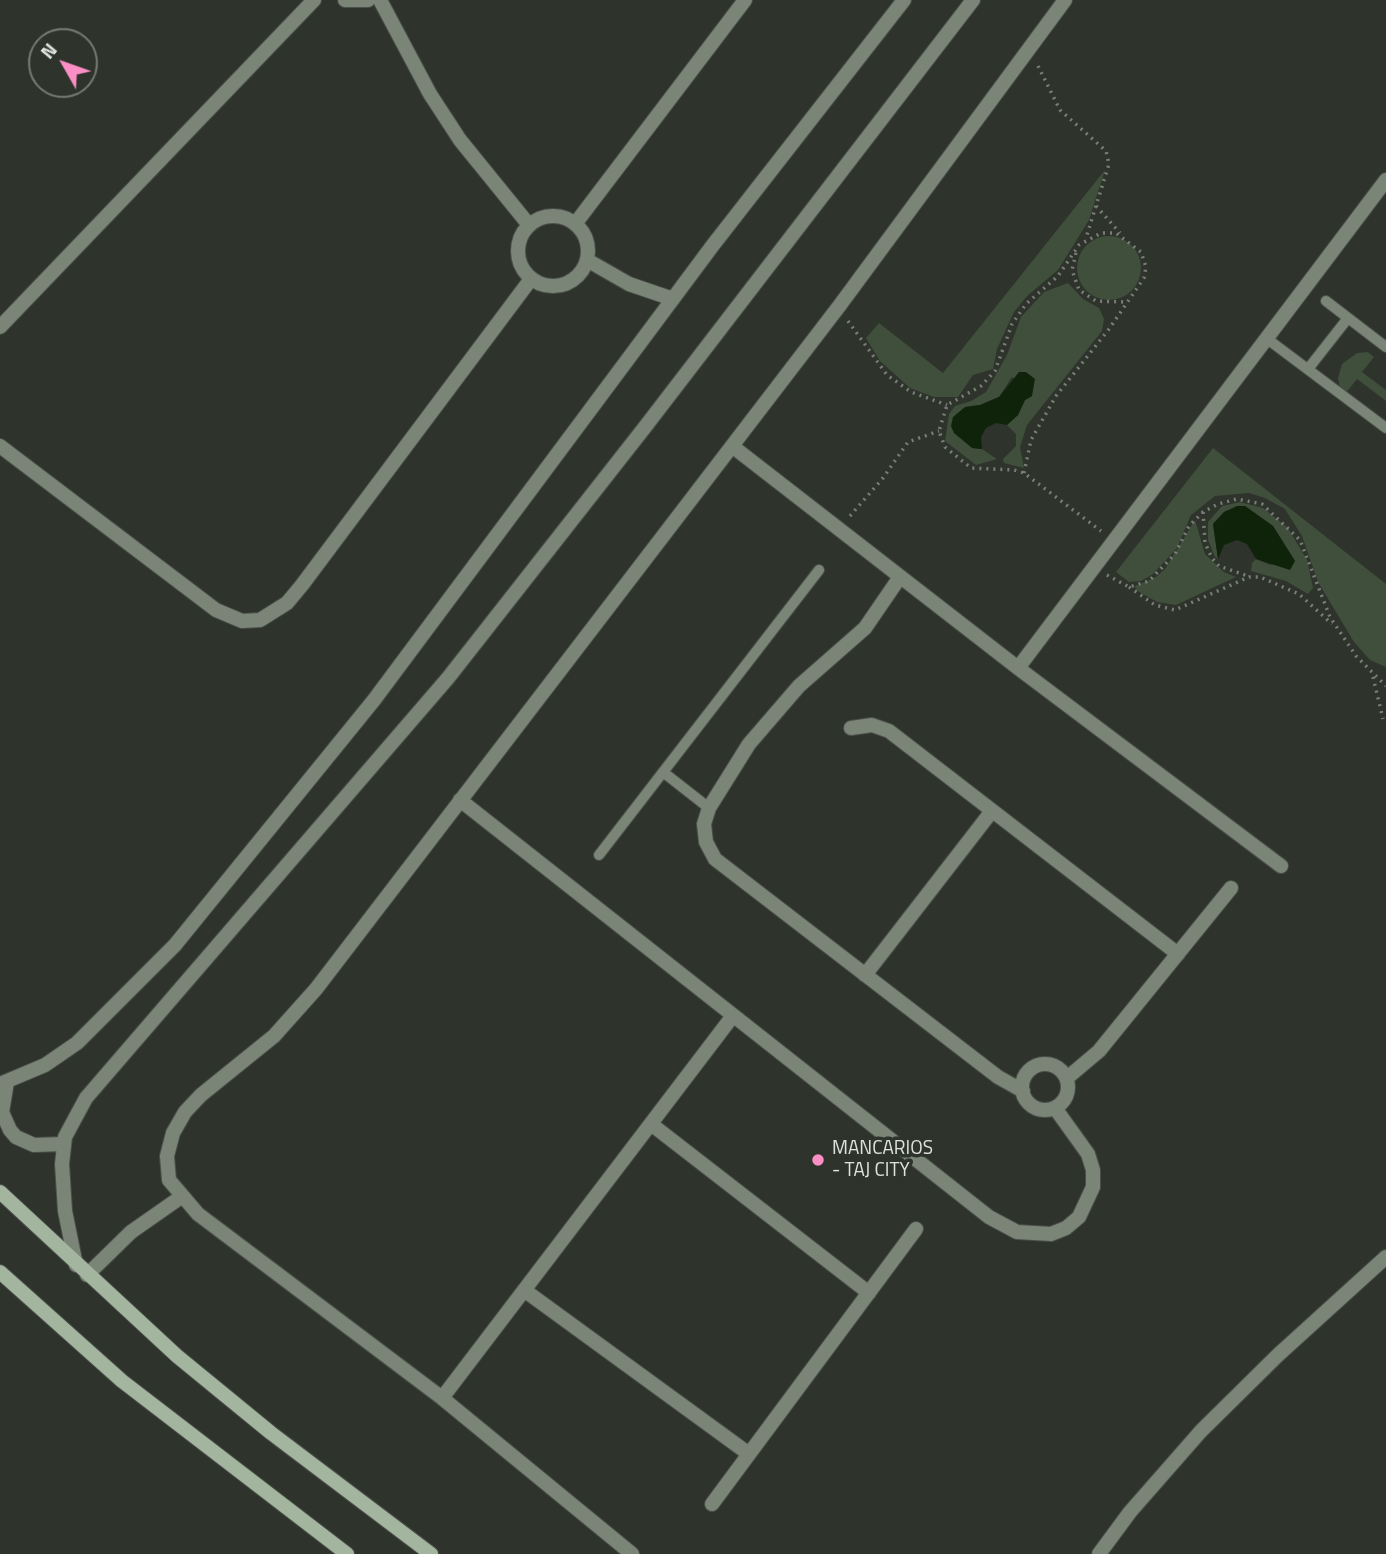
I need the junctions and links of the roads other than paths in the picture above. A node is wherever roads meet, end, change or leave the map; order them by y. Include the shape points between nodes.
1 (314, 0) edge
2 (345, 0) edge
3 (368, 0) edge
4 (380, 0) edge
5 (746, 0) edge
6 (904, 0) edge
7 (973, 0) edge
8 (1065, 0) edge
9 (1386, 180) edge
10 (575, 223) junction
11 (529, 225) junction
12 (587, 260) junction
13 (531, 279) junction
14 (673, 299) junction
15 (1326, 301) dead end
16 (1348, 318) junction
17 (0, 327) edge
18 (1266, 338) junction
19 (1386, 347) edge
20 (1308, 369) junction
21 (1386, 428) edge
22 (0, 446) edge
23 (732, 446) junction
24 (819, 570) dead end
25 (900, 577) junction
26 (1017, 668) junction
27 (851, 728) dead end
28 (663, 772) junction
29 (460, 800) junction
30 (709, 808) junction
31 (992, 811) junction
32 (599, 855) dead end
33 (1281, 866) dead end
34 (1231, 887) dead end
35 (1178, 954) junction
36 (865, 975) junction
37 (732, 1017) junction
38 (1067, 1078) junction
39 (3, 1083) edge
40 (1023, 1091) junction
41 (1055, 1108) junction
42 (650, 1124) junction
43 (63, 1144) junction
44 (0, 1192) edge
45 (181, 1197) junction
46 (916, 1229) dead end
47 (1386, 1256) edge
48 (76, 1265) junction
49 (0, 1272) edge
50 (87, 1275) junction
51 (524, 1290) junction
52 (869, 1293) junction
53 (442, 1398) junction
54 (749, 1454) junction
55 (712, 1504) dead end
56 (347, 1554) edge
57 (431, 1554) edge
58 (632, 1554) edge
59 (1099, 1554) edge

1 - 17 street
2 - 3 street
4 - 11 street via 452,128
5 - 10 street
6 - 14 street
7 - 43 street via 548,554 346,800 96,1086 77,1111
8 - 23 street
9 - 18 street
10 - 11 street via 557,216
10 - 12 street via 586,240
11 - 13 street via 518,253
12 - 13 street via 569,282 550,286
12 - 14 street via 629,284
13 - 22 street via 302,585 287,603 260,620 242,621 216,610
14 - 39 street via 374,700 183,935 76,1043 46,1065
15 - 16 lane
16 - 19 lane
16 - 20 lane
18 - 20 lane
18 - 26 street
20 - 21 lane
23 - 25 street
23 - 29 street
24 - 28 lane
25 - 26 street
25 - 30 street via 864,628 774,713
26 - 33 street
27 - 31 street via 873,725 889,731
28 - 30 lane
28 - 32 lane
29 - 37 street
29 - 45 street via 316,989 274,1036 185,1112 167,1156 169,1180
30 - 36 street via 704,833 715,859
31 - 35 street
31 - 36 street
34 - 35 street
35 - 38 street via 1099,1051
36 - 40 street via 998,1077
37 - 41 street via 989,1217 1017,1232 1042,1235 1066,1228 1079,1217 1093,1187 1088,1154
37 - 42 street
38 - 40 street via 1059,1068 1039,1064 1028,1072
38 - 41 street via 1068,1093
39 - 43 street via 1,1102 16,1137 34,1145
40 - 41 street via 1034,1107
42 - 51 street
42 - 52 street
43 - 48 street via 61,1185
44 - 48 main road
45 - 50 street via 131,1232
45 - 53 street
46 - 52 street
47 - 59 street via 1201,1431
48 - 50 main road
49 - 56 main road via 122,1381
50 - 57 main road via 223,1395
51 - 53 street
51 - 54 street
52 - 54 street
53 - 58 street
54 - 55 street

